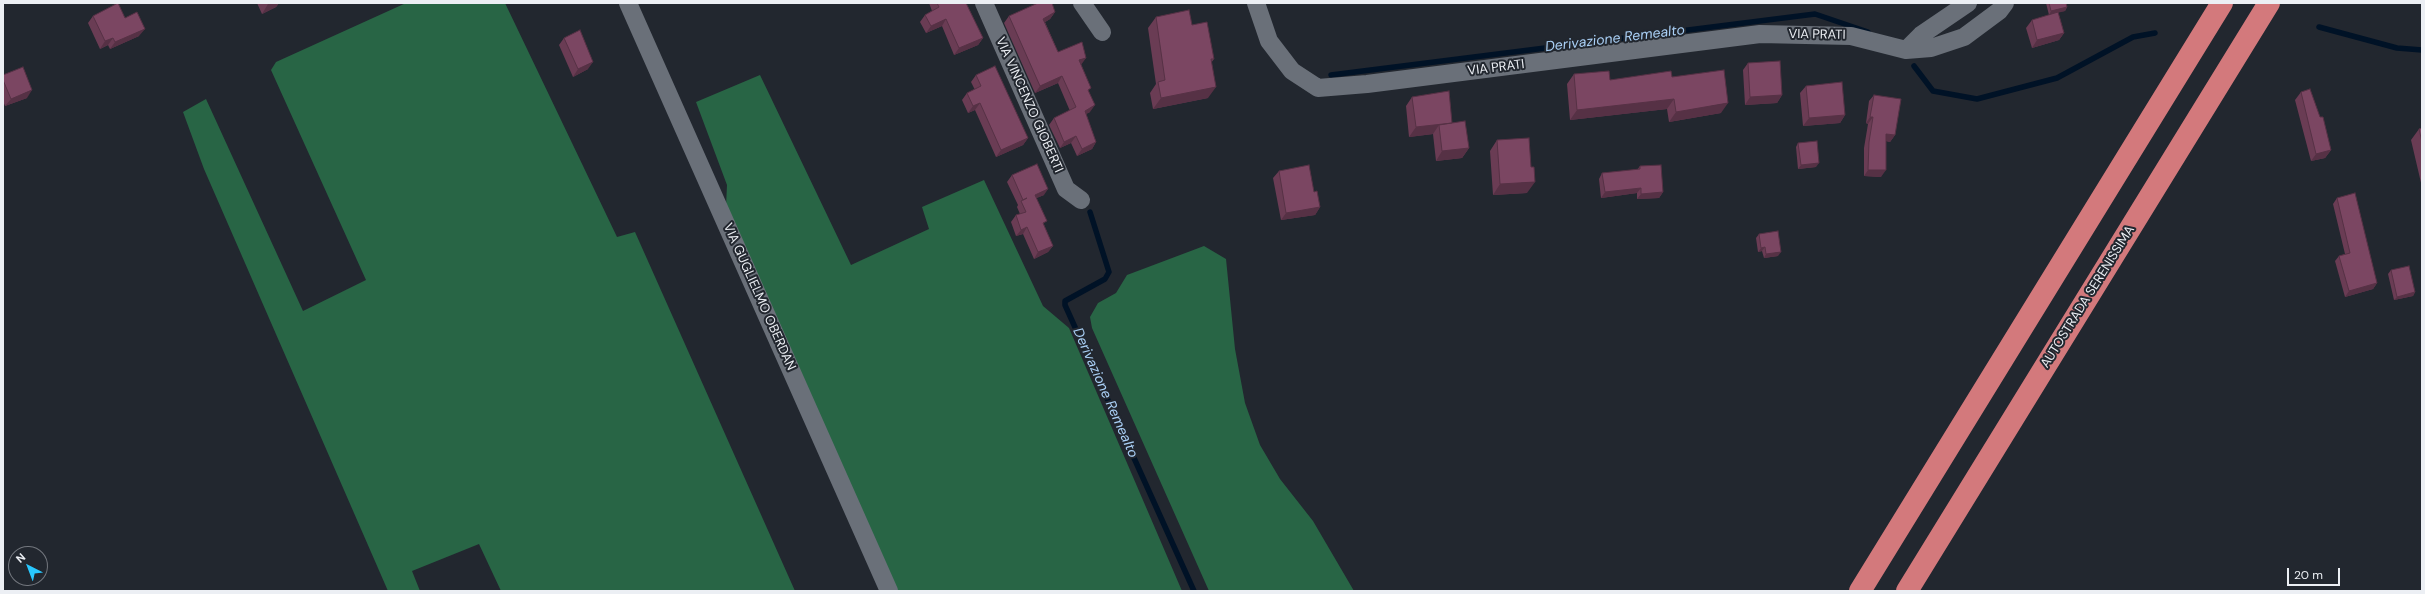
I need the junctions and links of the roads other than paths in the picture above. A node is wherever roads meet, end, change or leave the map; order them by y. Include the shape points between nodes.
1 (628, 3) edge
2 (984, 3) edge
3 (1082, 3) edge
4 (1256, 3) edge
5 (1968, 3) edge
6 (2005, 3) edge
7 (2222, 3) edge
8 (2269, 3) edge
9 (1102, 32) dead end
10 (1906, 50) junction
11 (1081, 200) dead end
12 (889, 591) edge
13 (1860, 591) edge
14 (1907, 591) edge

1 - 12 street, VIA GUGLIELMO OBERDAN
2 - 11 street, VIA VINCENZO GIOBERTI via 1066,189
3 - 9 street
4 - 10 street, VIA PRATI via 1269,41 1292,71 1318,88 1760,34 1851,36
5 - 10 street via 1921,35
6 - 10 street, VIA PRATI via 1999,11 1964,37 1931,48
7 - 13 highway
8 - 14 highway, AUTOSTRADA SERENISSIMA

